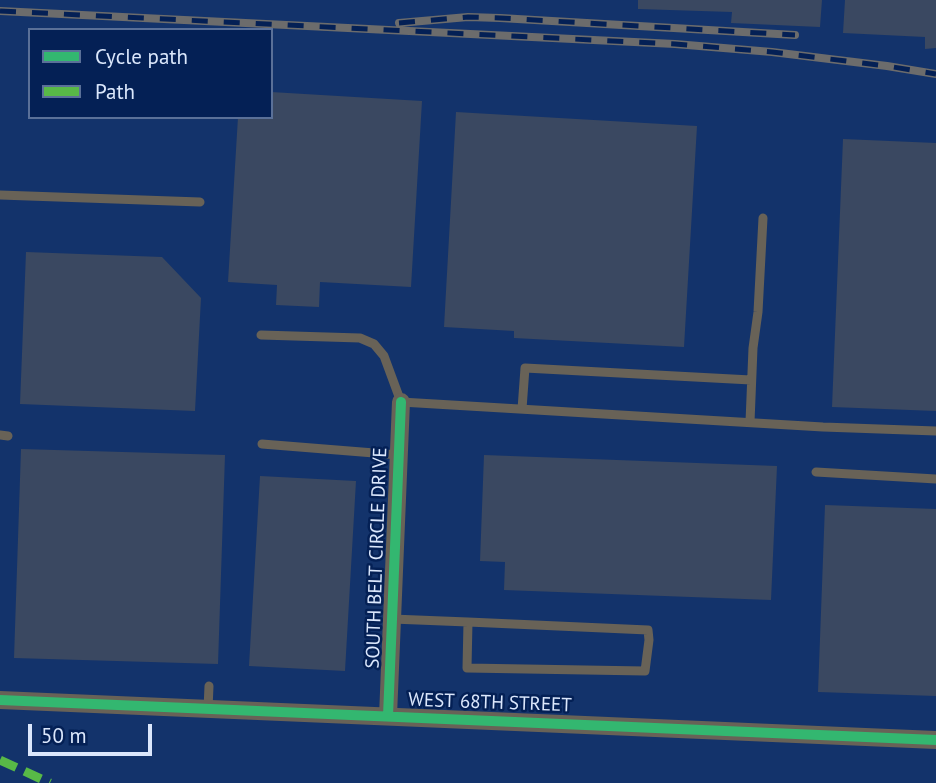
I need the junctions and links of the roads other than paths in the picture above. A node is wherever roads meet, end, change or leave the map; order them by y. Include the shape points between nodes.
1 (0, 195) edge
2 (200, 202) dead end
3 (763, 218) dead end
4 (261, 335) dead end
5 (751, 380) junction
6 (401, 402) junction
7 (522, 408) junction
8 (750, 422) junction
9 (936, 431) edge
10 (262, 444) dead end
11 (399, 455) junction
12 (816, 471) dead end
13 (936, 479) edge
14 (392, 618) junction
15 (468, 622) junction
16 (209, 686) dead end
17 (0, 700) edge
18 (208, 709) junction
19 (388, 716) junction
20 (936, 740) edge

1 - 2 lane
3 - 5 lane
4 - 6 lane via 360,338 374,344 384,356
5 - 7 lane via 525,368
5 - 8 lane
6 - 7 lane
6 - 11 street, SOUTH BELT CIRCLE DRIVE
7 - 8 lane
8 - 9 lane
10 - 11 lane
11 - 14 street, SOUTH BELT CIRCLE DRIVE
12 - 13 lane
14 - 15 lane
14 - 19 street, SOUTH BELT CIRCLE DRIVE
15 - 15 lane via 648,630 645,671 467,668
16 - 18 lane
17 - 18 street, WEST 68TH STREET
18 - 19 street, WEST 68TH STREET
19 - 20 street, WEST 68TH STREET

